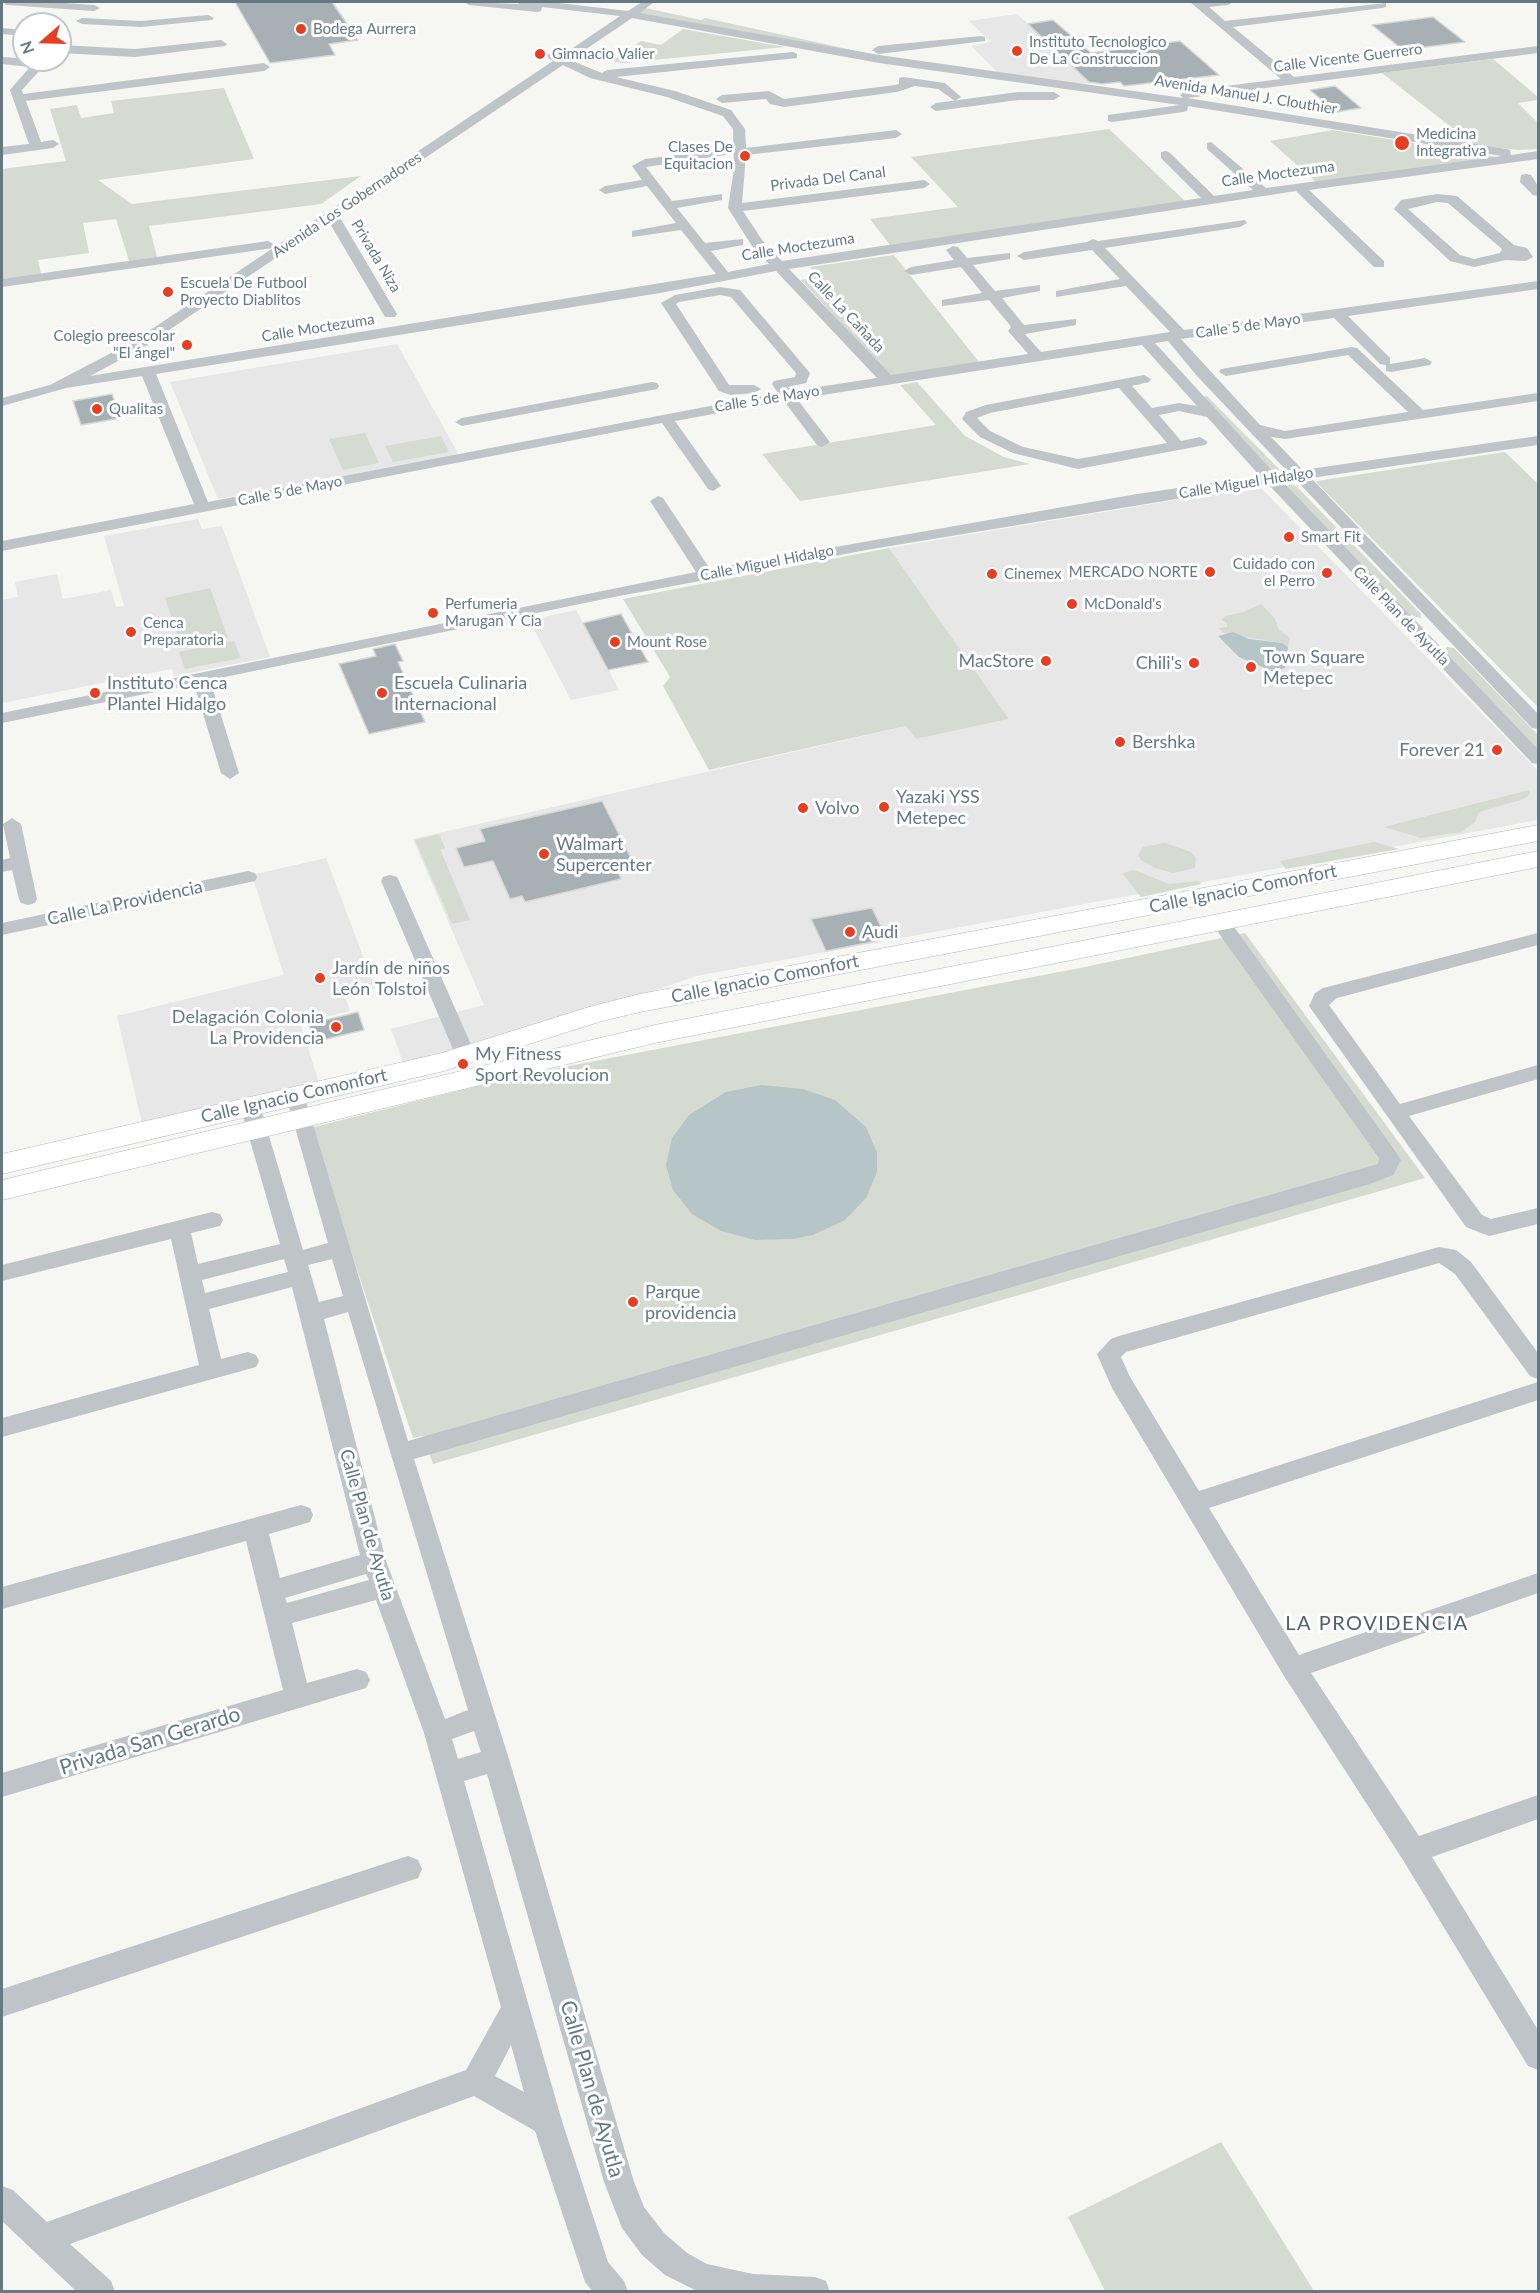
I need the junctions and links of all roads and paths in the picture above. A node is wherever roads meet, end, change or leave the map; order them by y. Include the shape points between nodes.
1 (6, 2) edge
2 (469, 2) edge
3 (523, 2) edge
4 (631, 2) edge
5 (1228, 2) edge
6 (647, 3) edge
7 (1197, 3) edge
8 (98, 5) edge
9 (1382, 5) dead end
10 (554, 6) edge
11 (622, 16) junction
12 (1223, 25) junction
13 (72, 30) edge
14 (72, 32) edge
15 (981, 39) dead end
16 (219, 40) junction
17 (1539, 49) edge
18 (72, 50) edge
19 (793, 56) dead end
20 (557, 58) junction
21 (264, 67) dead end
22 (934, 67) junction
23 (947, 69) junction
24 (39, 72) edge
25 (594, 75) junction
26 (38, 79) junction
27 (1291, 81) junction
28 (924, 83) junction
29 (1054, 84) junction
30 (118, 85) junction
31 (1045, 95) junction
32 (18, 98) junction
33 (955, 98) dead end
34 (1161, 98) junction
35 (722, 99) dead end
36 (1076, 99) dead end
37 (1205, 105) junction
38 (936, 107) dead end
39 (1112, 118) dead end
40 (896, 134) dead end
41 (53, 144) dead end
42 (36, 146) junction
43 (1211, 146) dead end
44 (2, 151) edge
45 (725, 151) dead end
46 (741, 152) junction
47 (1165, 154) dead end
48 (1533, 156) edge
49 (651, 182) junction
50 (924, 184) dead end
51 (1299, 188) junction
52 (605, 190) dead end
53 (1264, 193) junction
54 (342, 196) junction
55 (717, 197) dead end
56 (356, 199) junction
57 (1212, 201) junction
58 (669, 205) junction
59 (735, 208) junction
60 (332, 216) junction
61 (1240, 223) dead end
62 (684, 226) junction
63 (637, 234) dead end
64 (738, 242) dead end
65 (1093, 243) junction
66 (268, 245) junction
67 (702, 248) junction
68 (953, 250) dead end
69 (1504, 254) junction
70 (1005, 256) dead end
71 (1024, 256) dead end
72 (964, 262) junction
73 (1379, 264) dead end
74 (779, 266) junction
75 (911, 272) dead end
76 (724, 276) junction
77 (1130, 281) junction
78 (2, 283) edge
79 (1522, 283) junction
80 (1539, 284) edge
81 (1035, 288) dead end
82 (1061, 294) dead end
83 (993, 296) junction
84 (947, 303) dead end
85 (390, 314) dead end
86 (1008, 314) junction
87 (1338, 314) junction
88 (1168, 320) junction
89 (1071, 322) dead end
90 (1015, 332) junction
91 (1145, 333) junction
92 (1093, 335) dead end
93 (1172, 336) junction
94 (1031, 357) junction
95 (1425, 362) dead end
96 (1391, 368) junction
97 (148, 372) junction
98 (1226, 372) dead end
99 (1202, 373) junction
100 (1178, 378) junction
101 (1144, 379) dead end
102 (888, 381) junction
103 (1122, 383) junction
104 (64, 384) junction
105 (652, 386) dead end
106 (1216, 387) junction
107 (1410, 387) dead end
108 (2, 392) edge
109 (1190, 392) junction
110 (787, 395) junction
111 (1539, 397) edge
112 (761, 400) junction
113 (2, 402) edge
114 (542, 407) junction
115 (1179, 407) junction
116 (1148, 413) junction
117 (1210, 413) junction
118 (1419, 414) junction
119 (665, 417) junction
120 (462, 422) dead end
121 (1257, 429) junction
122 (1286, 435) junction
123 (559, 440) junction
124 (1539, 440) edge
125 (822, 442) dead end
126 (1200, 442) dead end
127 (1176, 444) junction
128 (1276, 449) junction
129 (1300, 474) junction
130 (1271, 479) junction
131 (713, 486) dead end
132 (658, 501) dead end
133 (203, 508) junction
134 (2, 546) edge
135 (705, 575) junction
136 (1438, 621) junction
137 (1411, 627) junction
138 (1455, 637) junction
139 (1426, 644) junction
140 (200, 676) junction
141 (2, 718) edge
142 (1539, 724) edge
143 (1539, 759) edge
144 (230, 773) dead end
145 (12, 824) dead end
146 (1539, 833) edge
147 (1539, 859) edge
148 (21, 862) junction
149 (2, 866) edge
150 (248, 877) dead end
151 (390, 881) dead end
152 (28, 899) dead end
153 (1220, 921) junction
154 (2, 929) edge
155 (1539, 939) edge
156 (466, 1056) junction
157 (1539, 1072) edge
158 (299, 1107) junction
159 (1397, 1112) junction
160 (254, 1118) junction
161 (2, 1164) edge
162 (2, 1190) edge
163 (1539, 1216) edge
164 (212, 1220) dead end
165 (179, 1228) junction
166 (339, 1249) junction
167 (296, 1262) junction
168 (2, 1273) edge
169 (190, 1275) junction
170 (355, 1302) junction
171 (196, 1304) junction
172 (311, 1313) junction
173 (248, 1361) dead end
174 (1539, 1370) edge
175 (212, 1371) junction
176 (1539, 1391) edge
177 (2, 1427) edge
178 (400, 1453) junction
179 (1193, 1503) junction
180 (301, 1515) dead end
181 (255, 1528) junction
182 (374, 1561) junction
183 (1539, 1583) edge
184 (383, 1587) junction
185 (273, 1592) junction
186 (2, 1598) edge
187 (279, 1616) junction
188 (1293, 1668) junction
189 (357, 1680) dead end
190 (298, 1697) junction
191 (482, 1717) junction
192 (437, 1733) junction
193 (496, 1759) junction
194 (449, 1774) junction
195 (2, 1785) edge
196 (1539, 1806) edge
197 (1413, 1851) junction
198 (408, 1869) dead end
199 (2, 2004) edge
200 (515, 2009) junction
201 (1539, 2056) edge
202 (476, 2081) junction
203 (547, 2121) junction
204 (2, 2200) edge
205 (45, 2238) junction
206 (100, 2292) edge
207 (613, 2292) edge
208 (816, 2292) edge

1 - 8 street
2 - 10 street
3 - 10 street
4 - 11 street, Avenida Los Gobernadores
5 - 7 street
6 - 11 street, Avenida Los Gobernadores
6 - 15 street via 861,49 889,50
7 - 12 street
8 - 13 street
9 - 12 street
10 - 11 street, Avenida Manuel J. Clouthier
11 - 20 street, Avenida Los Gobernadores
11 - 22 street, Avenida Manuel J. Clouthier
12 - 27 street
14 - 16 street via 141,24
16 - 18 street via 135,53
16 - 21 street
16 - 30 street
17 - 27 street, Calle Vicente Guerrero
19 - 25 street
20 - 25 street
20 - 54 street, Avenida Los Gobernadores
20 - 56 street, Avenida Los Gobernadores
22 - 23 street, Avenida Manuel J. Clouthier
22 - 28 street
23 - 28 street
23 - 29 street, Avenida Manuel J. Clouthier
24 - 26 street
25 - 46 street via 727,112 739,129
26 - 30 street
26 - 32 street via 16,90
27 - 34 street, Calle Vicente Guerrero
28 - 33 street via 946,89
28 - 35 street via 784,103 769,95
29 - 31 street
29 - 34 street, Avenida Manuel J. Clouthier
30 - 32 street
31 - 36 street
31 - 38 street
32 - 42 street
34 - 37 street, Avenida Manuel J. Clouthier
37 - 39 street
37 - 48 street, Avenida Manuel J. Clouthier
40 - 46 street
41 - 42 street
42 - 44 street
43 - 53 street
45 - 49 street via 638,166
46 - 59 street
47 - 57 street
48 - 51 street, Calle Moctezuma
49 - 52 street
49 - 58 street
50 - 59 street, Privada Del Canal
51 - 53 street, Calle Moctezuma
51 - 73 street
53 - 57 street, Calle Moctezuma
54 - 56 street
54 - 66 street, Avenida Los Gobernadores
55 - 58 street
56 - 60 street, Avenida Los Gobernadores
57 - 74 street, Calle Moctezuma
58 - 62 street
59 - 74 street, Calle La Cañada via 757,243
60 - 85 street, Privada Niza
60 - 104 street, Avenida Los Gobernadores via 140,344
61 - 65 street
62 - 63 street
62 - 67 street
64 - 67 street
65 - 71 street
65 - 77 street, Calle Plan de Ayutla
66 - 78 street
66 - 108 street, Avenida Los Gobernadores via 129,338 70,368
67 - 76 street
68 - 72 street
69 - 69 street via 1474,262 1467,268 1455,267 1450,264 1455,258 1396,204 1452,199
69 - 79 street
70 - 72 street
72 - 75 street
72 - 83 street
74 - 76 street, Calle Moctezuma
74 - 102 street, Calle La Cañada
76 - 97 street, Calle Moctezuma
77 - 82 street
77 - 88 street, Calle Plan de Ayutla
79 - 80 street, Calle 5 de Mayo
79 - 87 street, Calle 5 de Mayo
81 - 83 street
83 - 84 street
83 - 86 street
86 - 90 street via 1018,327
86 - 94 street via 1000,327
87 - 93 street, Calle 5 de Mayo
87 - 96 street
88 - 91 street
88 - 93 street, Calle Plan de Ayutla
89 - 90 street
90 - 94 street
91 - 92 street
91 - 93 street via 1155,330
91 - 94 street, Calle 5 de Mayo
91 - 100 street, Calle Plan de Ayutla
93 - 99 street, Calle Plan de Ayutla
94 - 102 street, Calle 5 de Mayo
95 - 96 street
96 - 107 street
97 - 104 street, Calle Moctezuma
97 - 133 street
98 - 118 street via 1352,351
99 - 100 street
99 - 106 street, Calle Plan de Ayutla
100 - 109 street, Calle Plan de Ayutla
101 - 103 street
102 - 110 street, Calle 5 de Mayo
103 - 116 street
103 - 127 street via 986,410 969,419 985,434 1018,450 1061,462 1099,461
104 - 113 street, Avenida Los Gobernadores
105 - 114 street
106 - 109 street
106 - 121 street, Calle Plan de Ayutla
109 - 115 street
109 - 117 street, Calle Plan de Ayutla
110 - 112 street, Calle 5 de Mayo
110 - 112 street via 779,384 801,380 803,373 735,293 720,291 668,303 724,388 754,388
110 - 125 street
111 - 118 street
112 - 119 street, Calle 5 de Mayo
114 - 120 street
114 - 123 street
115 - 116 street
115 - 117 street
116 - 127 street
117 - 130 street, Calle Plan de Ayutla
118 - 122 street
119 - 123 street, Calle 5 de Mayo
119 - 131 street
121 - 122 street
121 - 128 street, Calle Plan de Ayutla
122 - 128 street
123 - 133 street, Calle 5 de Mayo
124 - 129 street, Calle Miguel Hidalgo
126 - 127 street
128 - 129 street, Calle Plan de Ayutla
129 - 130 street, Calle Miguel Hidalgo
129 - 136 street, Calle Plan de Ayutla
130 - 135 street, Calle Miguel Hidalgo
130 - 137 street, Calle Plan de Ayutla
132 - 135 street
133 - 134 street, Calle 5 de Mayo
135 - 140 street, Calle Miguel Hidalgo
136 - 137 street, Calle Plan de Ayutla
136 - 138 street, Calle Plan de Ayutla
137 - 139 street, Calle Plan de Ayutla
138 - 139 street, Calle Plan de Ayutla
138 - 142 street, Calle Plan de Ayutla
139 - 143 street, Calle Plan de Ayutla
140 - 141 street, Calle Miguel Hidalgo
140 - 144 street
145 - 148 street
146 - 156 main road, Calle Ignacio Comonfort via 640,1003
147 - 153 main road, Calle Ignacio Comonfort
148 - 149 street
148 - 152 street
150 - 154 street, Calle La Providencia
151 - 156 street
153 - 158 main road, Calle Ignacio Comonfort
153 - 178 street via 1386,1153 1390,1160 1386,1169
155 - 159 street via 1322,998 1319,1006 1325,1016
156 - 158 main road, Calle Ignacio Comonfort
157 - 159 street
158 - 160 main road, Calle Ignacio Comonfort
158 - 166 street, Calle Plan de Ayutla
159 - 163 street via 1474,1221 1481,1226 1500,1227
160 - 161 main road, Calle Ignacio Comonfort
160 - 162 main road, Calle Ignacio Comonfort
160 - 167 street, Calle Plan de Ayutla
164 - 165 street
165 - 168 street
165 - 169 street
166 - 167 street
166 - 170 street, Calle Plan de Ayutla
167 - 169 street
167 - 171 street
167 - 172 street, Calle Plan de Ayutla
169 - 171 street
170 - 172 street
170 - 178 street, Calle Plan de Ayutla
171 - 175 street
172 - 182 street, Calle Plan de Ayutla
173 - 175 street
174 - 179 street via 1463,1268 1448,1256 1119,1345 1111,1349 1108,1361
175 - 177 street
176 - 179 street
178 - 191 street, Calle Plan de Ayutla
179 - 188 street
180 - 181 street
181 - 185 street
181 - 186 street
182 - 184 street, Calle Plan de Ayutla
182 - 185 street
183 - 188 street
184 - 187 street
184 - 192 street, Calle Plan de Ayutla
185 - 187 street
187 - 190 street
188 - 197 street
189 - 190 street, Privada San Gerardo
190 - 195 street, Privada San Gerardo
191 - 192 street
191 - 193 street, Calle Plan de Ayutla
192 - 194 street, Calle Plan de Ayutla
193 - 194 street
193 - 208 street, Calle Plan de Ayutla via 619,2182 633,2217 653,2244 676,2264 703,2278 753,2289
194 - 200 street, Calle Plan de Ayutla
196 - 197 street
197 - 201 street
198 - 199 street
200 - 202 street
200 - 203 street, Calle Plan de Ayutla
202 - 203 street
202 - 205 street
203 - 207 street, Calle Plan de Ayutla via 596,2271
204 - 205 street
205 - 206 street

